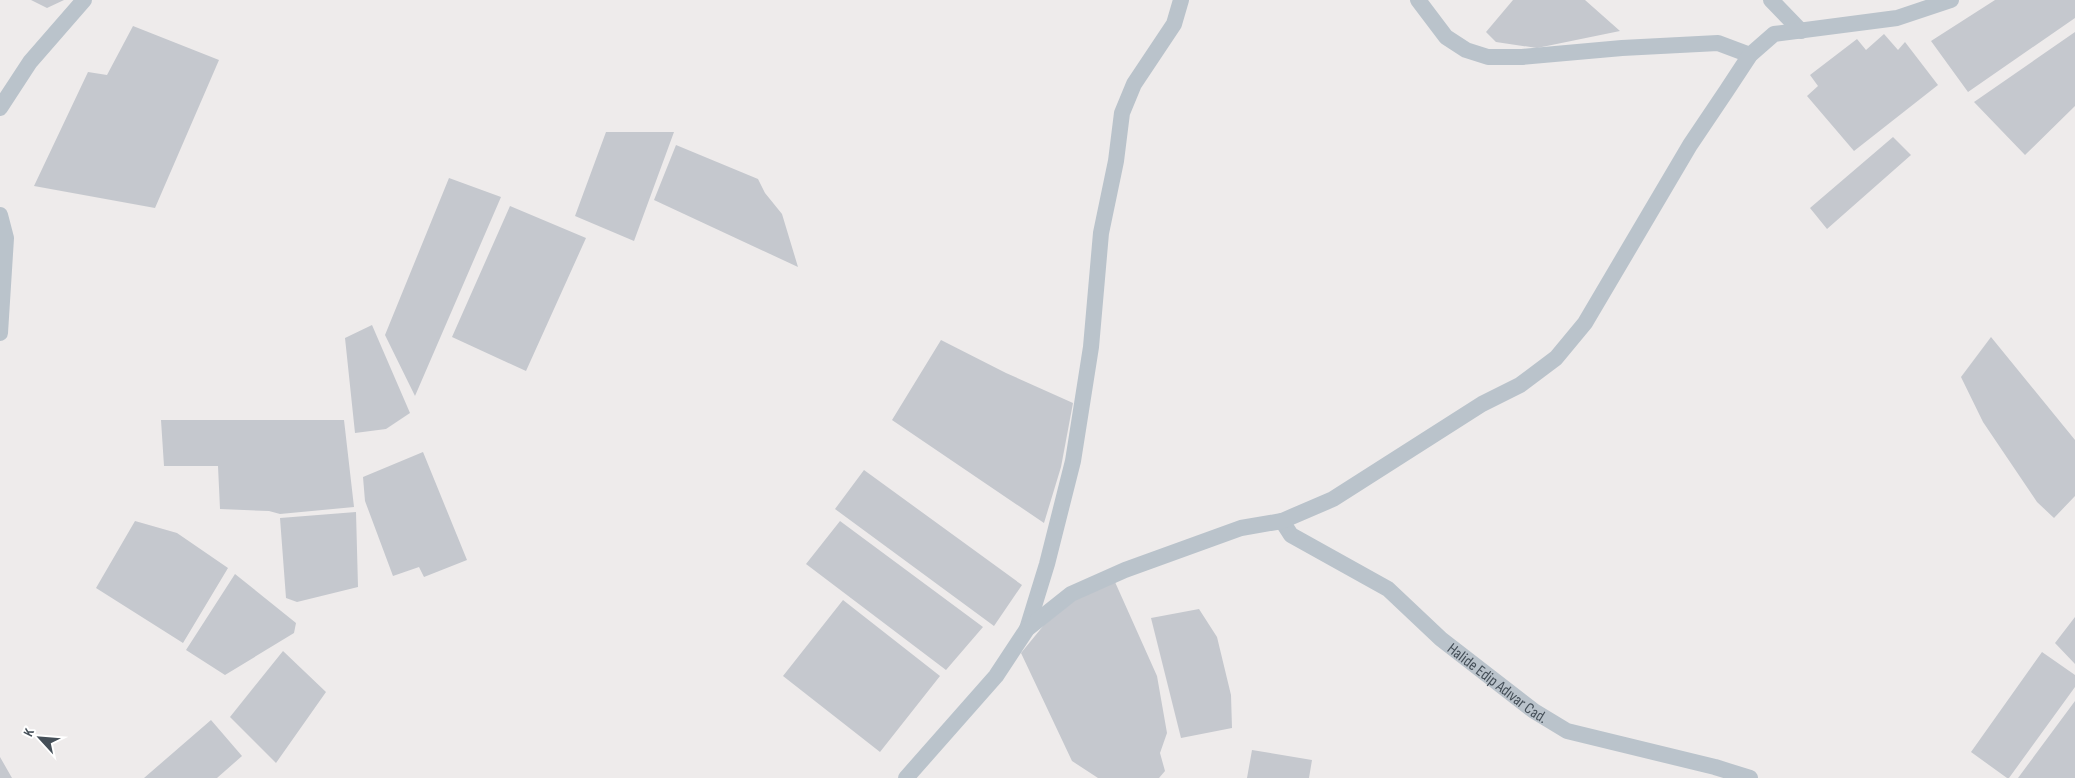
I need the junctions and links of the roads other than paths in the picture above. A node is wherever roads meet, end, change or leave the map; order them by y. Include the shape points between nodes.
1 (84, 0) edge
2 (1181, 0) edge
3 (1418, 0) edge
4 (1771, 0) edge
5 (1951, 0) edge
6 (1801, 31) junction
7 (1750, 55) junction
8 (0, 108) edge
9 (0, 215) edge
10 (0, 333) edge
11 (1282, 521) junction
12 (1027, 629) junction
13 (906, 778) edge
14 (1750, 778) edge

1 - 8 street via 30,62
2 - 12 street via 1174,24 1134,84 1122,113 1101,233 1091,347 1073,461
3 - 7 street via 1446,37 1466,50 1488,57 1718,42
4 - 6 street
5 - 6 street via 1897,18
6 - 7 street via 1774,34
7 - 11 street via 1690,145 1586,323 1556,358 1520,385 1482,404 1333,499
9 - 10 street via 6,238
11 - 12 street via 1240,528 1125,570 1071,594
11 - 14 street, Halide Edip Adıvar Cad. via 1291,535 1388,589 1441,639 1534,711 1567,731
12 - 13 street via 996,676

